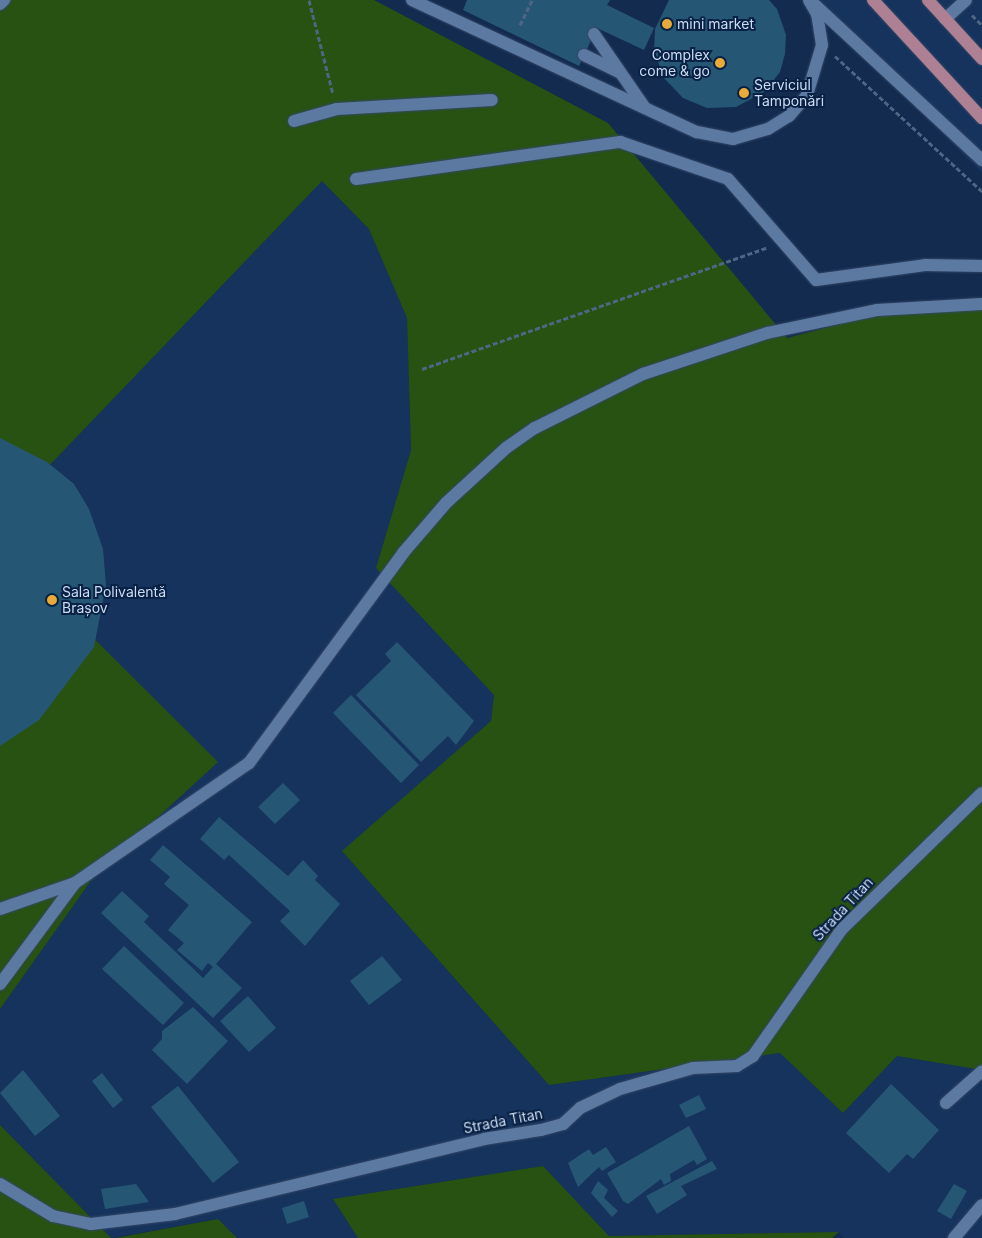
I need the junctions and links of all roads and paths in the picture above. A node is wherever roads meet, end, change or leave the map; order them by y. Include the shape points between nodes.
1 (4, 0) edge
2 (309, 0) edge
3 (412, 0) edge
4 (532, 0) edge
5 (809, 0) edge
6 (873, 0) edge
7 (928, 0) edge
8 (966, 0) edge
9 (0, 4) edge
10 (945, 19) junction
11 (520, 25) dead end
12 (594, 34) dead end
13 (822, 45) junction
14 (584, 55) dead end
15 (982, 58) edge
16 (621, 73) junction
17 (492, 100) dead end
18 (645, 108) junction
19 (337, 109) junction
20 (982, 118) edge
21 (294, 121) dead end
22 (982, 160) edge
23 (356, 179) dead end
24 (982, 191) edge
25 (783, 242) junction
26 (982, 266) edge
27 (982, 304) edge
28 (422, 369) dead end
29 (982, 793) edge
30 (75, 883) junction
31 (0, 910) edge
32 (0, 984) edge
33 (982, 1071) edge
34 (946, 1103) dead end
35 (0, 1184) edge
36 (982, 1205) edge
37 (954, 1238) edge

1 - 9 street
2 - 19 path
3 - 18 street
4 - 11 path
5 - 13 street via 817,14
5 - 22 street
6 - 20 main road
7 - 10 main road
8 - 10 street
10 - 15 main road
12 - 16 street
13 - 18 street via 807,95 789,116 752,135 718,138
13 - 24 path
14 - 16 street
16 - 18 street
17 - 19 street
19 - 21 street
23 - 25 street via 620,142 728,179
25 - 26 street via 816,280 925,265
25 - 28 path
27 - 30 street via 877,310 767,333 643,374 536,428 488,463 440,510 250,763
29 - 35 street, Strada Titan via 842,929 814,962 758,1050 737,1066 693,1068 620,1089 580,1108 563,1124 541,1130 484,1139 176,1214 91,1224 53,1216
30 - 31 street
30 - 32 street
33 - 34 street
36 - 37 street

